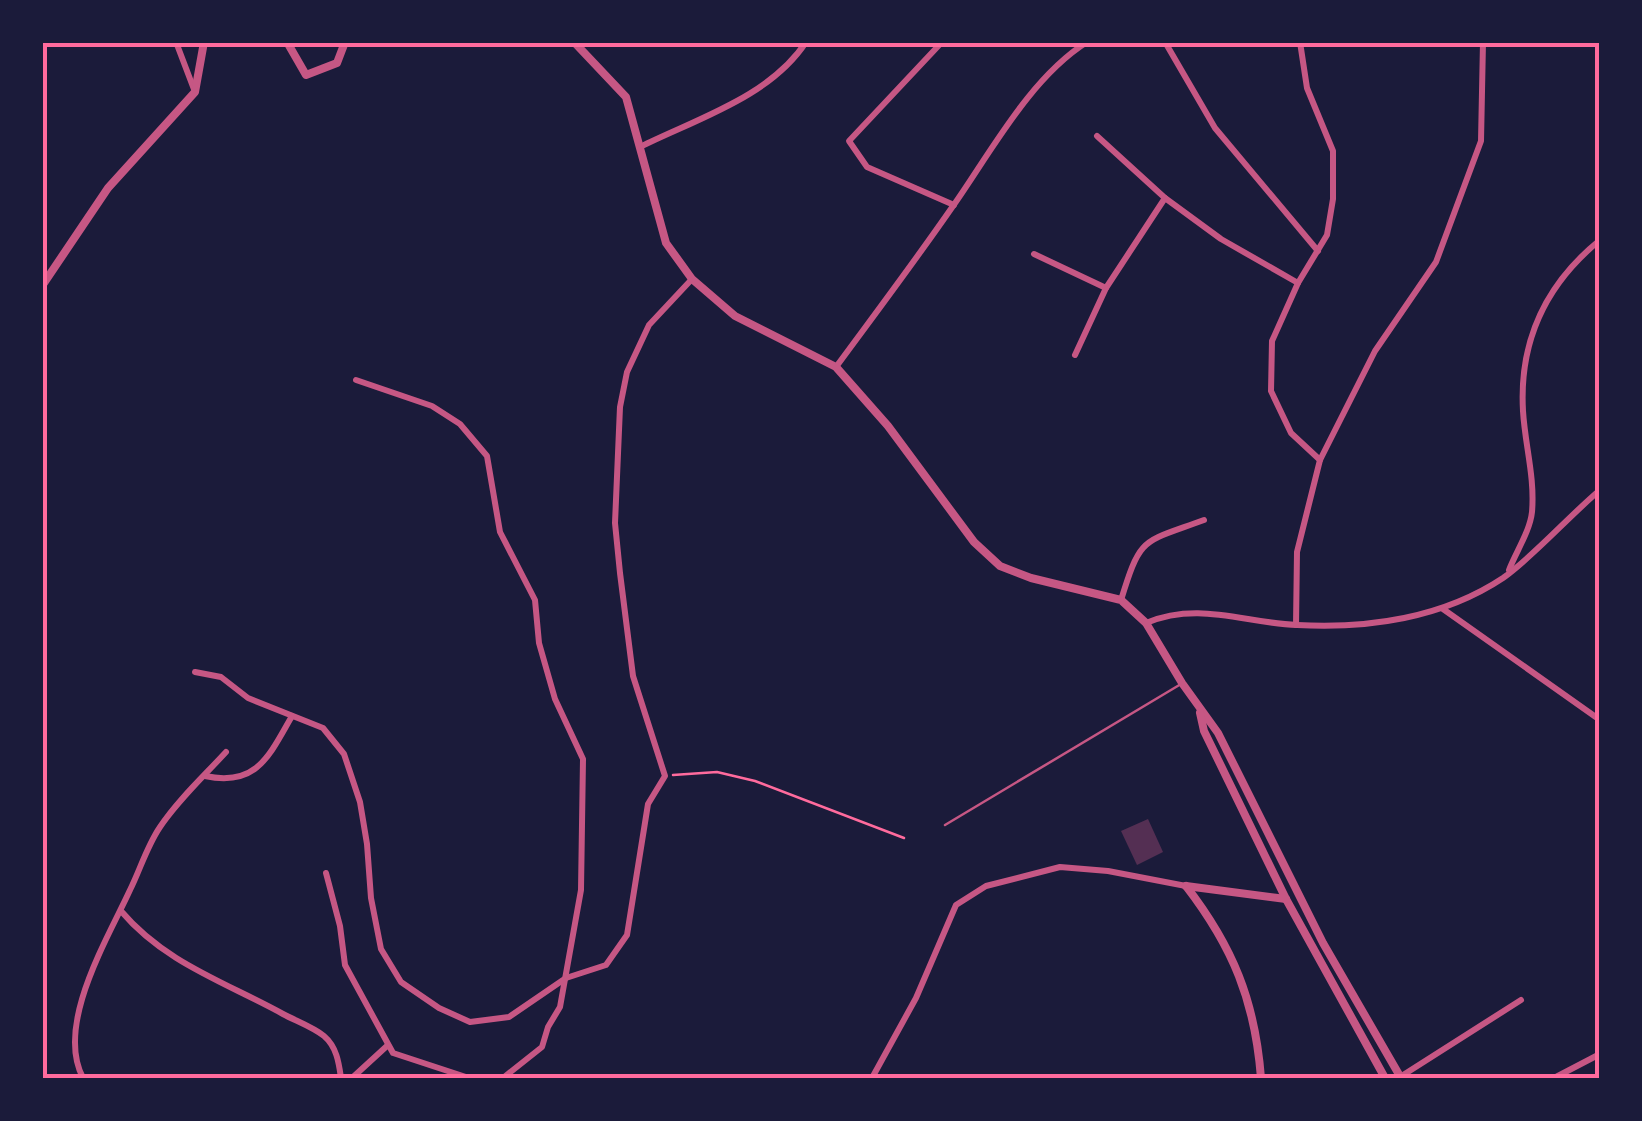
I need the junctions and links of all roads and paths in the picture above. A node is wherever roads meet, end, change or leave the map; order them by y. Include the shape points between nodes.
1 (176, 42) edge
2 (204, 42) edge
3 (287, 42) edge
4 (345, 42) edge
5 (574, 42) edge
6 (806, 42) edge
7 (942, 42) edge
8 (1088, 42) edge
9 (1165, 42) edge
10 (1300, 42) edge
11 (1484, 42) edge
12 (195, 92) junction
13 (1097, 136) dead end
14 (640, 147) junction
15 (1166, 198) junction
16 (954, 205) junction
17 (1600, 240) edge
18 (1318, 251) junction
19 (1034, 254) dead end
20 (692, 279) junction
21 (1298, 284) junction
22 (42, 286) edge
23 (1106, 288) junction
24 (1075, 355) dead end
25 (836, 367) junction
26 (356, 380) dead end
27 (1320, 460) junction
28 (1600, 490) edge
29 (1204, 520) dead end
30 (1506, 576) junction
31 (1121, 600) junction
32 (1442, 608) junction
33 (1146, 623) junction
34 (1296, 626) junction
35 (196, 672) dead end
36 (1182, 683) junction
37 (1198, 706) junction
38 (292, 716) junction
39 (1600, 720) edge
40 (226, 752) dead end
41 (205, 776) junction
42 (664, 776) junction
43 (945, 825) dead end
44 (904, 838) dead end
45 (326, 873) dead end
46 (1186, 886) junction
47 (1286, 899) junction
48 (121, 911) junction
49 (566, 978) junction
50 (1520, 1000) dead end
51 (1364, 1017) junction
52 (1352, 1023) junction
53 (388, 1045) junction
54 (1600, 1054) edge
55 (83, 1078) edge
56 (341, 1078) edge
57 (352, 1078) edge
58 (470, 1078) edge
59 (503, 1078) edge
60 (872, 1078) edge
61 (1261, 1078) edge
62 (1386, 1078) edge
63 (1400, 1078) edge
64 (1554, 1078) edge

1 - 12 street
2 - 12 street
3 - 4 street via 306,76 337,63
5 - 14 street via 626,97
6 - 14 street via 760,89
7 - 16 street via 849,140 868,166
8 - 16 street via 1054,68
9 - 18 street via 1215,128
10 - 18 street via 1307,88 1333,150 1333,199
11 - 27 street via 1481,140 1436,262 1375,351
12 - 22 street via 108,188
13 - 15 street
14 - 20 street via 666,243
15 - 21 street
15 - 23 street
16 - 25 street
17 - 30 street via 1546,298 1527,352 1523,410 1532,516
18 - 21 street
19 - 23 street
20 - 25 street via 734,316
20 - 42 street via 649,325 627,372 620,408 620,573 633,676
21 - 27 street via 1272,341 1271,391 1291,433
23 - 24 street
25 - 31 street via 1000,566
26 - 49 street via 432,406 460,424 487,456 500,532 535,600 555,699 583,758 581,890
27 - 34 street via 1298,552
28 - 30 street
29 - 31 street via 1138,550
30 - 32 street
31 - 33 street
32 - 34 street via 1389,622
32 - 39 street
33 - 34 street via 1167,614 1226,613
33 - 36 street
35 - 38 street via 221,676 248,698
36 - 37 street
36 - 43 lane
37 - 47 street via 1204,732
37 - 51 street via 1218,732
38 - 41 street via 249,776
38 - 49 street via 323,728 344,754 362,816 381,949 401,982 470,1022 508,1017
40 - 41 street
41 - 48 street via 159,828
42 - 44 path via 717,772 755,781
42 - 49 street via 648,804 627,935 606,965
45 - 53 street via 344,965
46 - 47 street
46 - 60 street via 1060,866 986,886 956,906
46 - 61 street via 1238,968
47 - 52 street
48 - 55 street via 80,1006 74,1046
48 - 56 street via 142,936 190,969 326,1037
49 - 59 street via 542,1047
50 - 63 street
51 - 52 street
51 - 63 street
52 - 62 street
53 - 57 street
53 - 58 street via 394,1053
54 - 64 street

